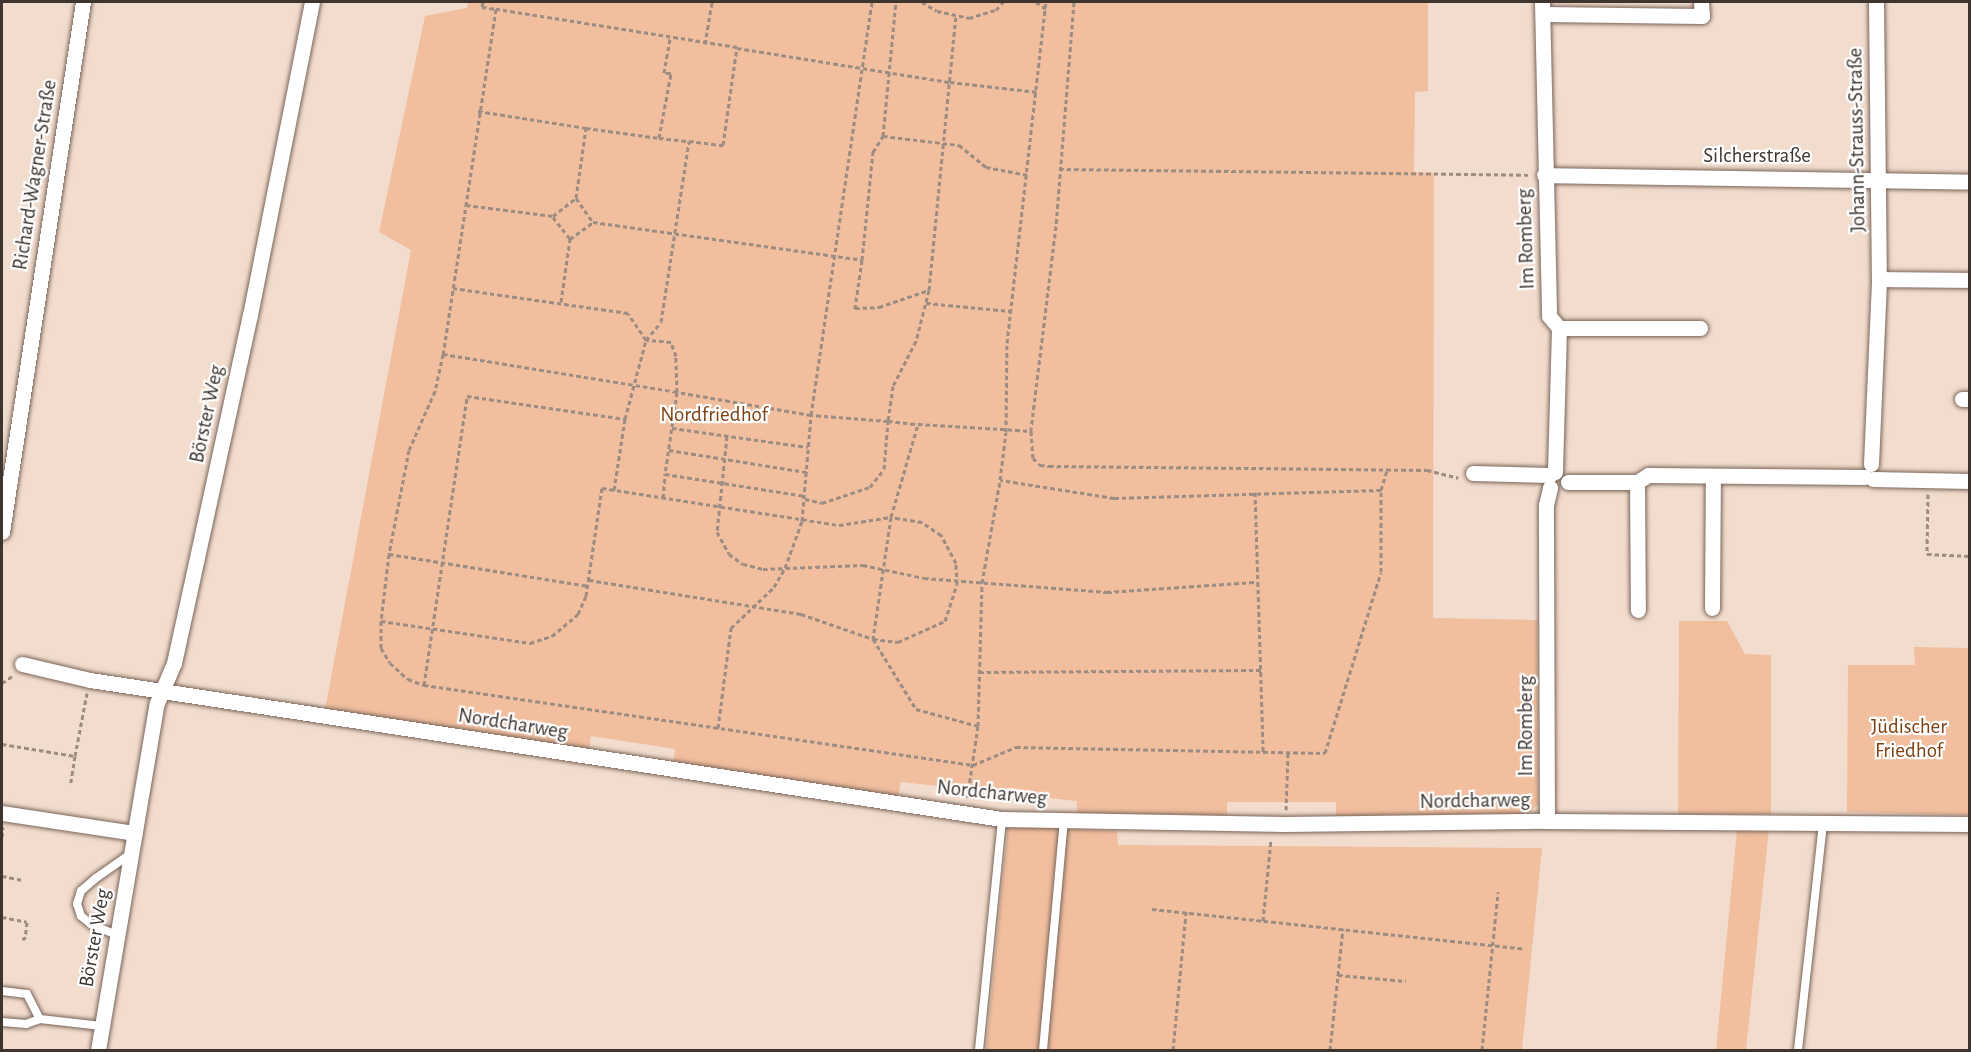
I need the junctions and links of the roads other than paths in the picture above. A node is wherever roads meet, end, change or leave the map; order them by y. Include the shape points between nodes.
1 (83, 2) edge
2 (312, 2) edge
3 (1701, 2) edge
4 (1876, 2) edge
5 (1542, 8) edge
6 (1544, 175) junction
7 (1877, 178) junction
8 (1970, 182) edge
9 (1879, 279) junction
10 (1970, 280) edge
11 (1559, 328) junction
12 (1700, 328) dead end
13 (1473, 473) road end
14 (1870, 473) junction
15 (1713, 477) junction
16 (1552, 478) junction
17 (1970, 481) edge
18 (1637, 482) junction
19 (2, 532) edge
20 (1712, 608) dead end
21 (1638, 610) dead end
22 (22, 664) dead end
23 (164, 691) junction
24 (2, 813) edge
25 (1002, 819) junction
26 (1064, 821) junction
27 (1547, 821) junction
28 (1822, 822) junction
29 (1970, 824) edge
30 (134, 833) junction
31 (131, 854) junction
32 (117, 934) junction
33 (2, 991) edge
34 (40, 1019) junction
35 (2, 1022) edge
36 (102, 1026) junction
37 (98, 1050) edge
38 (979, 1050) edge
39 (1043, 1050) edge
40 (1798, 1050) edge

1 - 19 street, Richard-Wagner-Straße
2 - 23 street, Börster Weg via 250,315 174,663
3 - 5 street via 1702,16
4 - 7 street, Johann-Strauss-Straße
5 - 6 street, Im Romberg
6 - 7 street, Silcherstraße
6 - 11 street, Im Romberg via 1550,316
7 - 8 street, Silcherstraße
7 - 9 street, Johann-Strauss-Straße
9 - 10 street
9 - 14 street, Johann-Strauss-Straße
11 - 12 street
11 - 16 street, Im Romberg
13 - 16 street
14 - 15 street
14 - 17 street
15 - 18 street via 1648,475
15 - 20 street
16 - 18 street via 1566,476 1568,482
16 - 27 street, Im Romberg via 1546,504
18 - 21 street
22 - 23 street, Nordcharweg via 90,680
23 - 25 street, Nordcharweg
23 - 30 street, Börster Weg via 157,703
24 - 30 street
25 - 26 street, Nordcharweg
25 - 38 lane
26 - 27 street, Nordcharweg
26 - 39 lane
27 - 28 street, Nordcharweg
28 - 29 street, Nordcharweg
28 - 40 lane
30 - 31 street, Börster Weg
31 - 32 street, Börster Weg
31 - 32 lane via 88,885 77,904 81,916 92,926
32 - 36 street, Börster Weg
33 - 34 lane via 27,994
34 - 35 lane via 26,1024
34 - 36 lane
36 - 37 street, Börster Weg

